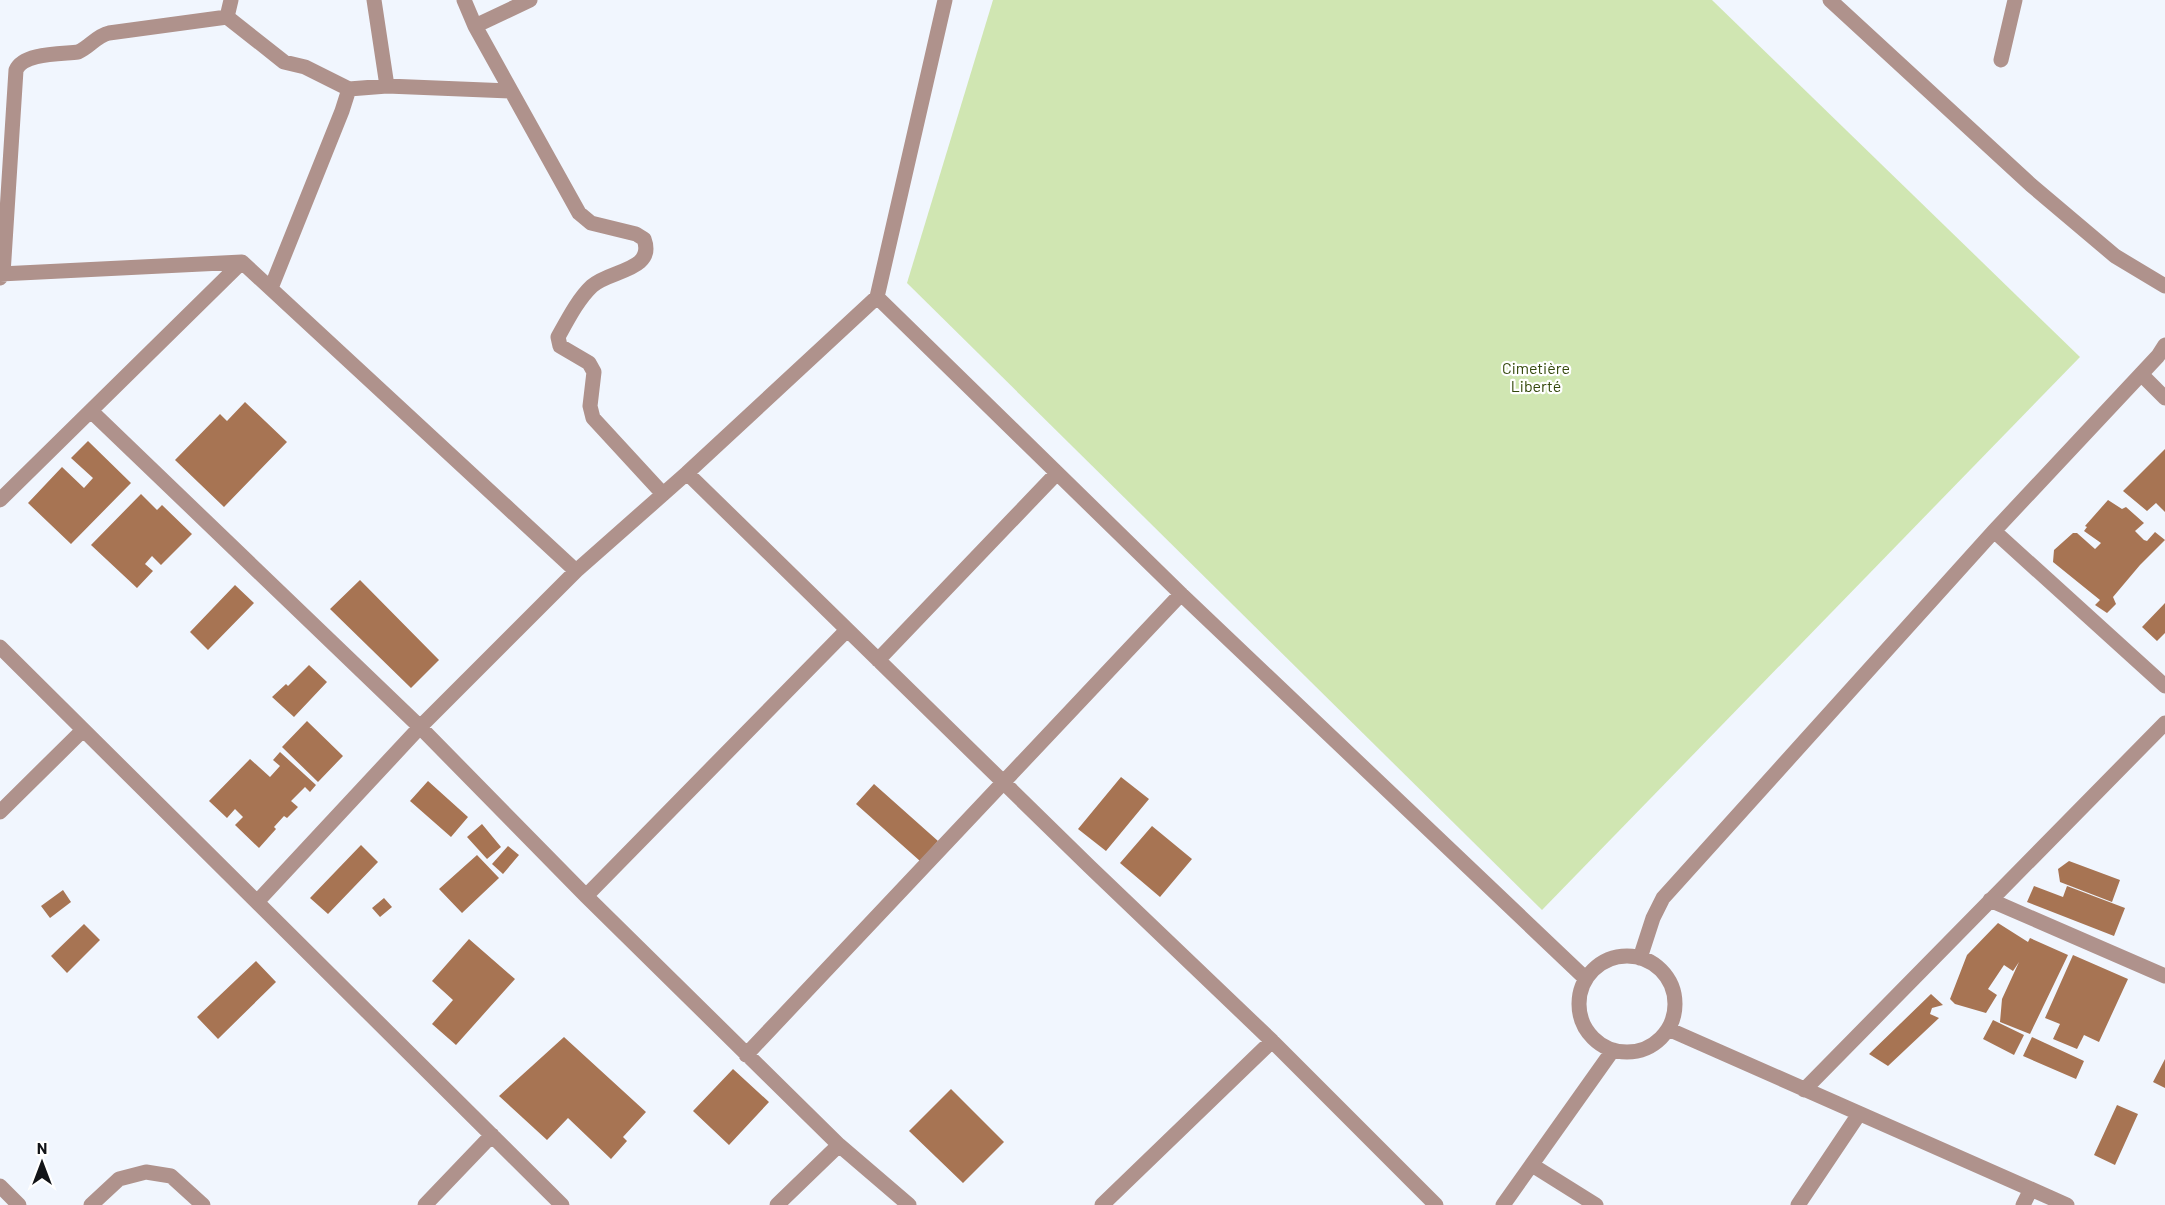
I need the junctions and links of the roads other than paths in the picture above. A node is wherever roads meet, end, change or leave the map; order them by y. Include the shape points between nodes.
1 (231, 0) edge
2 (374, 0) edge
3 (464, 0) edge
4 (530, 0) edge
5 (945, 0) edge
6 (1830, 0) edge
7 (2015, 0) edge
8 (227, 18) junction
9 (475, 26) junction
10 (2001, 60) dead end
11 (387, 86) junction
12 (349, 89) junction
13 (510, 91) junction
14 (242, 261) junction
15 (1, 275) edge
16 (2165, 286) edge
17 (271, 288) junction
18 (877, 297) junction
19 (2165, 345) edge
20 (2141, 374) junction
21 (2165, 398) edge
22 (91, 411) junction
23 (687, 473) junction
24 (1057, 473) junction
25 (663, 494) junction
26 (0, 500) edge
27 (1994, 531) junction
28 (576, 571) junction
29 (1181, 594) junction
30 (847, 630) junction
31 (0, 647) edge
32 (878, 660) junction
33 (2165, 686) edge
34 (2165, 723) edge
35 (420, 727) junction
36 (83, 730) junction
37 (1004, 784) junction
38 (0, 812) edge
39 (586, 896) junction
40 (1990, 900) junction
41 (257, 902) junction
42 (1640, 958) junction
43 (2165, 976) edge
44 (1586, 979) junction
45 (1668, 1029) junction
46 (1272, 1041) junction
47 (1613, 1050) junction
48 (746, 1055) junction
49 (1804, 1090) junction
50 (1859, 1114) junction
51 (492, 1135) junction
52 (839, 1145) junction
53 (1532, 1165) junction
54 (0, 1186) edge
55 (2031, 1189) junction
56 (1112, 1202) edge
57 (19, 1205) edge
58 (91, 1205) edge
59 (203, 1205) edge
60 (425, 1205) edge
61 (562, 1205) edge
62 (777, 1205) edge
63 (909, 1205) edge
64 (1436, 1205) edge
65 (1503, 1205) edge
66 (1596, 1205) edge
67 (1798, 1205) edge
68 (2023, 1205) edge
69 (2067, 1205) edge

1 - 8 street
2 - 11 street
3 - 9 street
4 - 9 street
5 - 18 street
6 - 16 street via 2048,199 2115,256
7 - 10 street
8 - 12 street via 284,62 304,67
8 - 15 street via 109,33 78,52 27,58 19,63
9 - 13 street
11 - 12 street
11 - 13 street
12 - 17 street
13 - 25 street via 579,213 591,223 644,238 648,248 644,258 631,268 595,283 558,337 560,346 589,363 594,372 590,406 593,418
14 - 15 street
14 - 17 street
14 - 22 street
17 - 28 street
18 - 23 street
18 - 24 street
19 - 20 street
20 - 21 street
20 - 27 street
22 - 26 street
22 - 35 street
23 - 25 street
23 - 30 street
24 - 29 street
24 - 32 street
25 - 28 street
27 - 33 street
27 - 42 street via 1663,898
28 - 35 street
29 - 37 street
29 - 44 street
30 - 32 street
30 - 39 street
31 - 36 street
32 - 37 street
34 - 40 street
35 - 39 street
35 - 41 street
36 - 38 street
36 - 41 street
37 - 46 street
37 - 48 street
39 - 48 street
40 - 43 street
40 - 49 street
41 - 51 street
42 - 44 street via 1616,958 1594,969
42 - 45 street via 1657,967 1669,981 1675,1005
44 - 47 street via 1580,1015 1592,1037
45 - 47 street via 1660,1039 1638,1051
45 - 49 street
46 - 56 street
46 - 64 street
47 - 53 street
48 - 52 street
49 - 50 street
50 - 55 street
50 - 67 street
51 - 60 street
51 - 61 street
52 - 62 street
52 - 63 street
53 - 65 street
53 - 66 street
54 - 57 street
55 - 68 street
55 - 69 street
58 - 59 street via 119,1179 146,1172 171,1176

